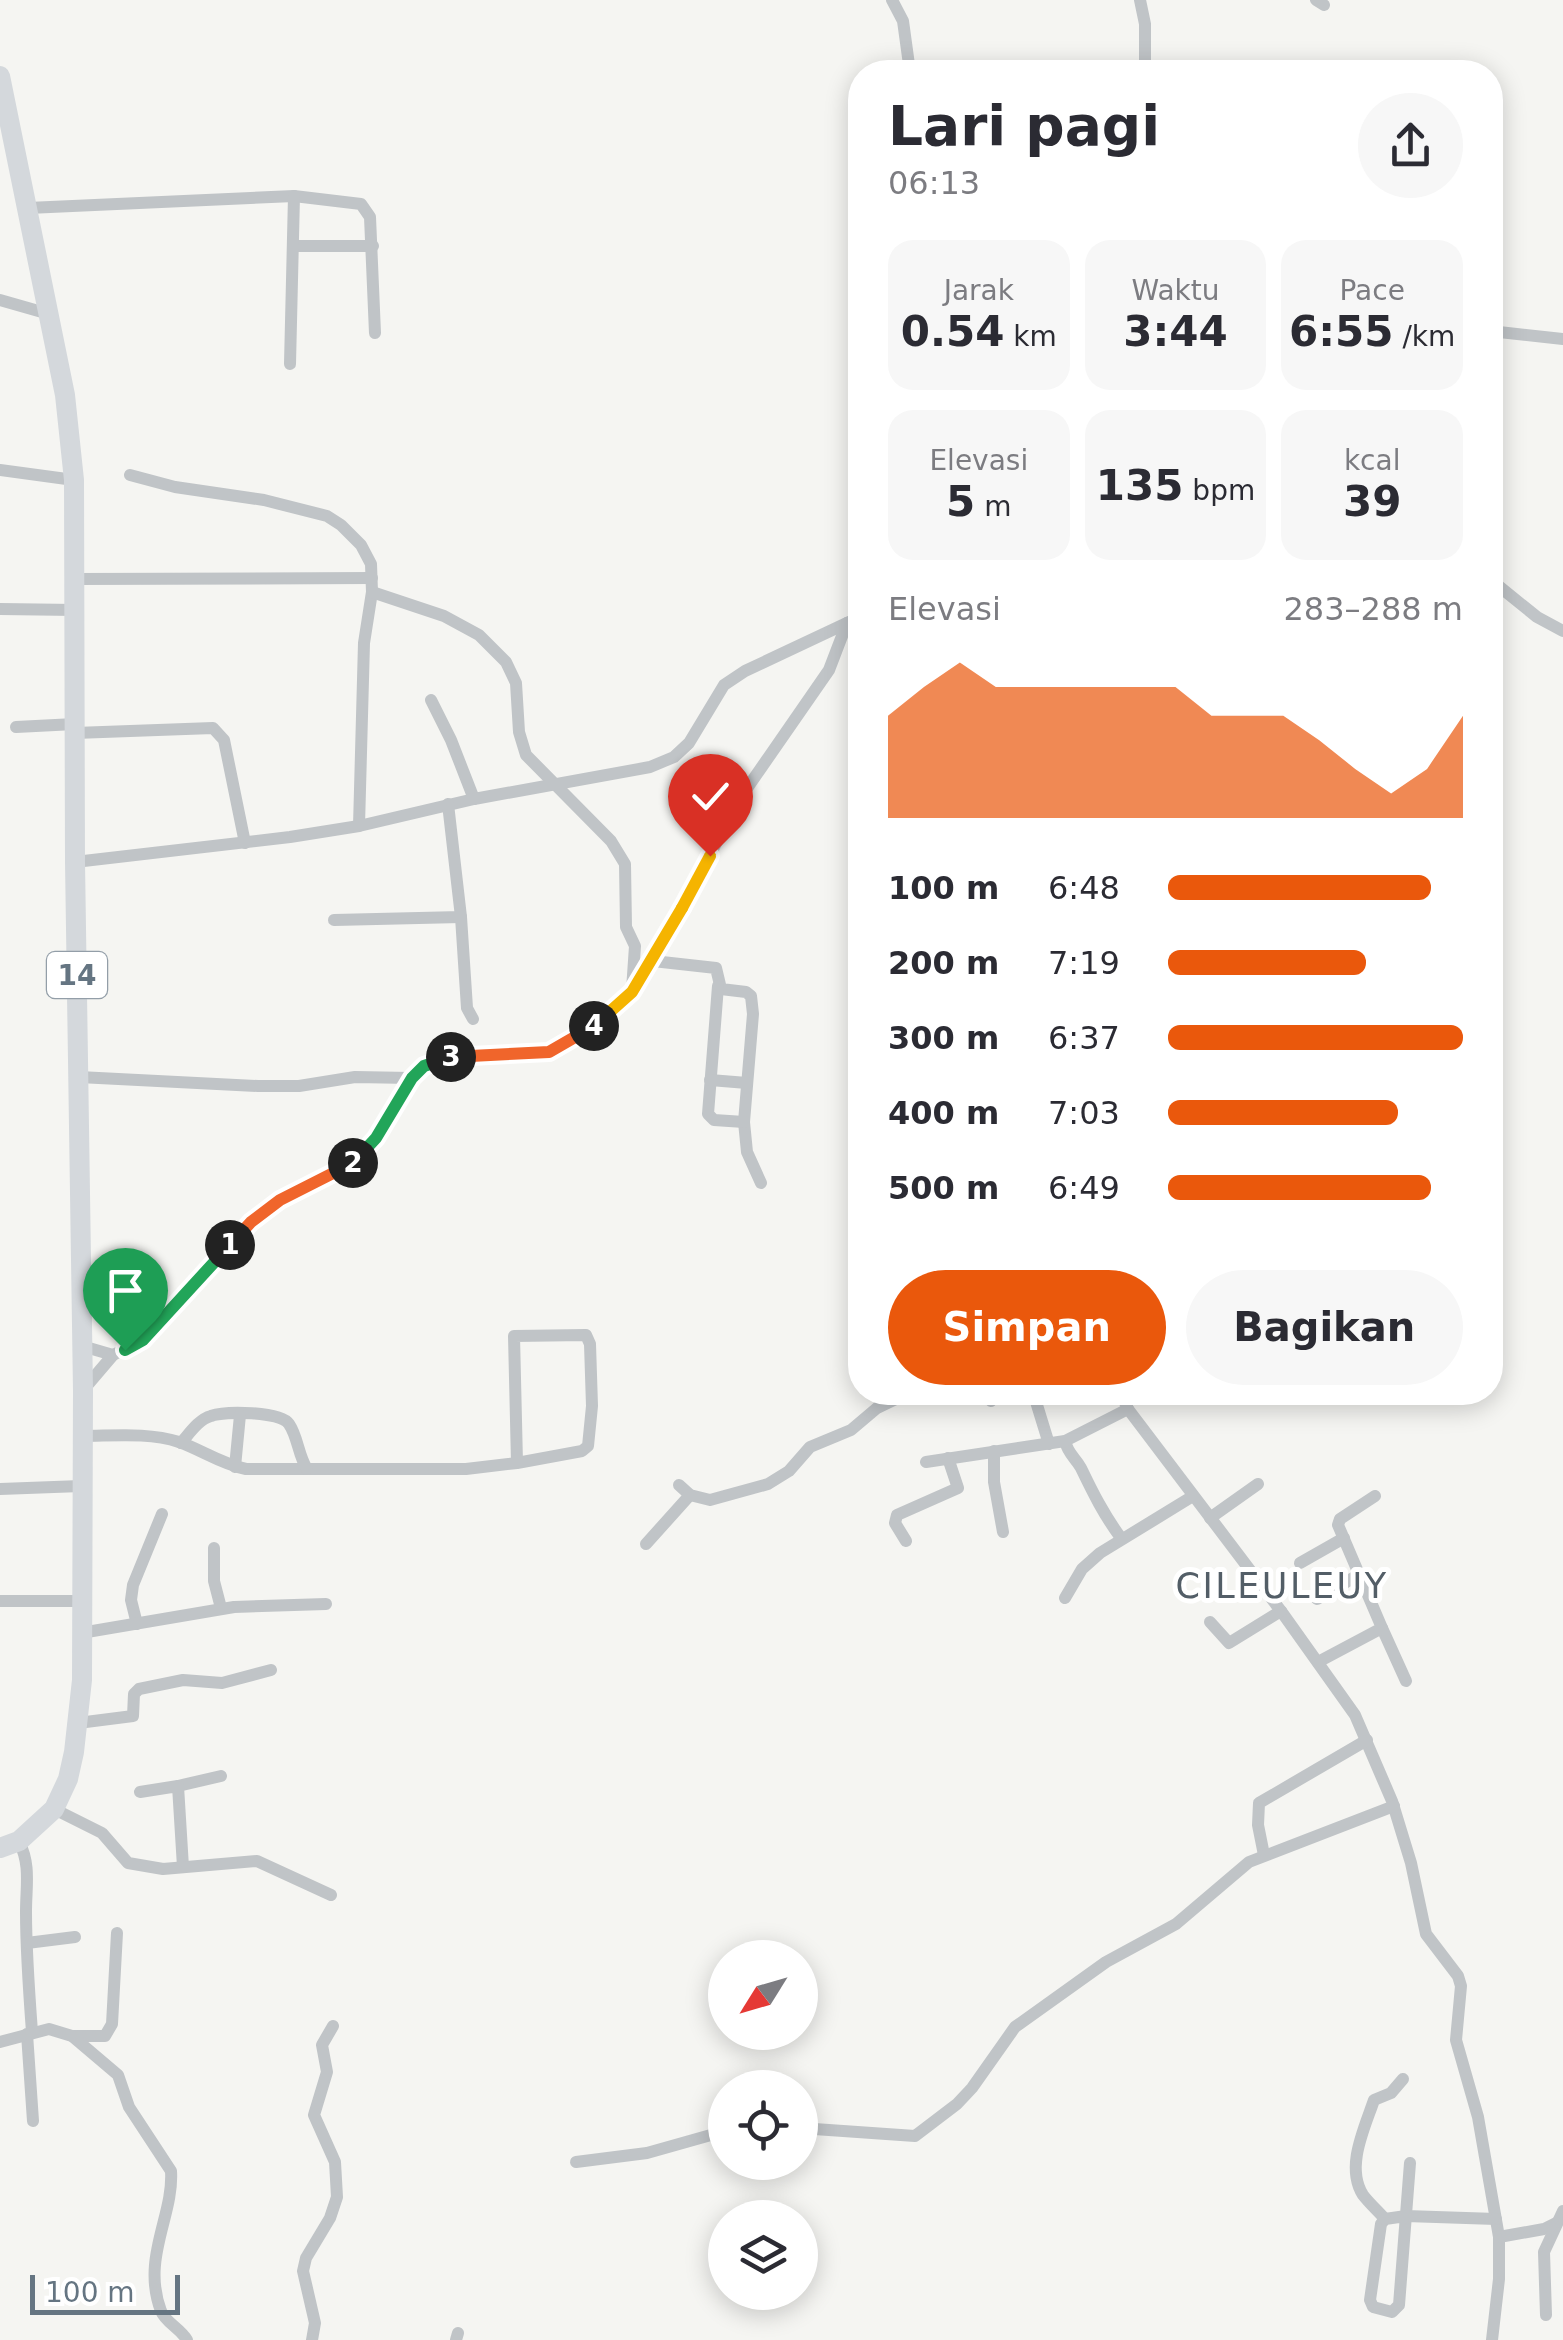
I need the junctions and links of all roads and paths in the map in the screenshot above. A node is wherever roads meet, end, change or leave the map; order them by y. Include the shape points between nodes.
1 (892, 0) edge
2 (1140, 0) edge
3 (908, 60) edge
4 (1144, 60) edge
5 (0, 76) edge
6 (294, 196) junction
7 (28, 208) junction
8 (293, 246) junction
9 (372, 246) junction
10 (0, 300) edge
11 (49, 314) junction
12 (1503, 332) edge
13 (376, 333) dead end
14 (1563, 339) edge
15 (290, 364) dead end
16 (0, 470) edge
17 (130, 475) dead end
18 (74, 480) junction
19 (76, 579) junction
20 (372, 585) junction
21 (1503, 590) edge
22 (0, 609) edge
23 (76, 610) junction
24 (848, 623) edge
25 (1563, 631) edge
26 (848, 632) edge
27 (431, 700) dead end
28 (16, 726) dead end
29 (76, 729) junction
30 (553, 784) junction
31 (474, 798) junction
32 (448, 804) junction
33 (359, 826) junction
34 (244, 843) junction
35 (75, 862) junction
36 (462, 916) junction
37 (334, 920) dead end
38 (653, 961) junction
39 (718, 986) junction
40 (632, 992) junction
41 (472, 1019) dead end
42 (79, 1076) junction
43 (412, 1078) junction
44 (710, 1080) junction
45 (747, 1082) junction
46 (744, 1122) junction
47 (762, 1183) dead end
48 (82, 1346) junction
49 (113, 1354) junction
50 (83, 1391) junction
51 (883, 1405) edge
52 (1037, 1405) edge
53 (1126, 1405) edge
54 (1128, 1409) junction
55 (240, 1414) junction
56 (82, 1436) junction
57 (1064, 1441) junction
58 (181, 1443) junction
59 (1049, 1444) junction
60 (994, 1452) junction
61 (948, 1458) junction
62 (926, 1462) dead end
63 (517, 1464) junction
64 (235, 1467) junction
65 (307, 1469) junction
66 (679, 1484) dead end
67 (1258, 1484) dead end
68 (82, 1486) junction
69 (0, 1489) edge
70 (690, 1495) junction
71 (1194, 1496) junction
72 (1375, 1496) dead end
73 (162, 1514) dead end
74 (1210, 1518) junction
75 (1003, 1532) dead end
76 (1121, 1538) junction
77 (1344, 1538) junction
78 (906, 1541) dead end
79 (646, 1544) dead end
80 (214, 1548) dead end
81 (1300, 1563) dead end
82 (1360, 1574) junction
83 (1065, 1598) dead end
84 (1317, 1599) dead end
85 (0, 1601) edge
86 (81, 1601) junction
87 (326, 1604) dead end
88 (221, 1608) junction
89 (1281, 1611) junction
90 (1210, 1622) dead end
91 (136, 1624) junction
92 (1382, 1628) junction
93 (81, 1632) junction
94 (1318, 1662) junction
95 (272, 1670) dead end
96 (1406, 1681) dead end
97 (78, 1722) junction
98 (1367, 1740) junction
99 (221, 1776) dead end
100 (178, 1786) junction
101 (140, 1792) dead end
102 (1394, 1806) junction
103 (54, 1808) junction
104 (10, 1844) edge
105 (1264, 1854) junction
106 (183, 1867) junction
107 (332, 1895) dead end
108 (117, 1933) dead end
109 (75, 1937) dead end
110 (27, 1944) junction
111 (333, 2026) dead end
112 (29, 2033) junction
113 (72, 2036) junction
114 (0, 2042) edge
115 (1403, 2079) dead end
116 (33, 2122) dead end
117 (818, 2129) edge
118 (708, 2136) edge
119 (576, 2162) dead end
120 (1410, 2163) dead end
121 (1406, 2216) junction
122 (1560, 2218) edge
123 (1385, 2219) junction
124 (1496, 2219) junction
125 (1503, 2236) junction
126 (1546, 2315) dead end
127 (186, 2340) edge
128 (312, 2340) edge
129 (1492, 2340) edge

1 - 3 street via 903,21
2 - 4 street
5 - 7 highway, 14
6 - 7 street
6 - 8 street
6 - 9 street via 366,206
7 - 11 highway, 14
8 - 9 street
8 - 15 street
9 - 13 street
10 - 11 street
11 - 18 highway, 14
12 - 14 street
16 - 18 street
17 - 20 street via 326,516 361,545
18 - 19 highway, 14
19 - 20 street
19 - 23 highway, 14
20 - 30 street via 479,635 506,662 516,682 522,746
20 - 33 street
21 - 25 street
22 - 23 street
23 - 29 highway, 14
24 - 30 street via 724,685 689,744 674,756 650,767
26 - 38 street via 741,797
27 - 31 street
28 - 29 street
29 - 34 street via 213,728 224,740
29 - 35 highway, 14
30 - 31 street
30 - 40 street via 625,864 626,927 635,946
31 - 32 street
32 - 33 street
32 - 36 street
33 - 34 street
34 - 35 street
35 - 42 highway, 14
36 - 37 street
36 - 41 street
38 - 39 street via 716,968
38 - 40 street
39 - 44 street
39 - 45 street via 746,992 753,1002
40 - 43 street via 583,1035 549,1052 452,1057 424,1066
42 - 43 street via 298,1086
42 - 48 highway, 14
43 - 49 street via 351,1165 251,1222 143,1340
44 - 45 street
44 - 46 street via 710,1117
45 - 46 street
46 - 47 street via 747,1152
48 - 49 street
48 - 50 highway, 14
49 - 50 street
50 - 56 highway, 14
51 - 70 street via 851,1430 810,1447 778,1480 722,1500
52 - 59 street
53 - 54 street
54 - 57 street
54 - 71 street
55 - 58 street via 208,1416
55 - 64 street
55 - 65 street via 284,1418
56 - 58 street
56 - 68 highway, 14
57 - 59 street
57 - 76 street
58 - 64 street
59 - 60 street
60 - 61 street
60 - 75 street
61 - 62 street
61 - 78 street via 958,1488 898,1516
63 - 63 street via 514,1336 586,1335 589,1444
63 - 65 street
64 - 65 street
66 - 70 street
67 - 74 street
68 - 69 street
68 - 86 highway, 14
70 - 79 street
71 - 74 street
71 - 76 street
72 - 77 street via 1340,1519
73 - 91 street via 133,1586
74 - 89 street
76 - 83 street via 1082,1569
77 - 81 street
77 - 82 street
80 - 88 street
82 - 84 street
82 - 92 street
85 - 86 street
86 - 93 highway, 14
87 - 88 street
88 - 91 street
89 - 90 street via 1228,1643
89 - 94 street
91 - 93 street
92 - 94 street
92 - 96 street
93 - 97 highway, 14
94 - 98 street
95 - 97 street via 222,1683 182,1680 139,1689 133,1716
97 - 103 highway, 14 via 68,1779
98 - 102 street
98 - 105 street via 1259,1803
99 - 100 street
100 - 101 street
100 - 106 street
102 - 105 street
102 - 124 street via 1426,1934 1462,1986 1456,2040
103 - 104 highway, 14
103 - 106 street via 102,1833 128,1863
104 - 110 street via 27,1858
105 - 117 street via 1176,1924 1106,1962 1015,2028 965,2096 915,2136
106 - 107 street via 257,1861
108 - 113 street via 112,2024 104,2036
109 - 110 street
110 - 112 street
111 - 128 street via 322,2045 327,2072 314,2115 335,2162 336,2197 302,2271 315,2324
112 - 113 street
112 - 114 street
112 - 116 street
113 - 127 street via 118,2075 129,2107 168,2163 155,2265 161,2311
115 - 123 street via 1374,2100 1356,2156 1362,2194
118 - 119 street
120 - 121 street
121 - 123 street
121 - 123 street via 1399,2305 1392,2312 1374,2308 1370,2300
121 - 124 street
122 - 125 street
122 - 126 street via 1544,2252
124 - 125 street
125 - 129 street

